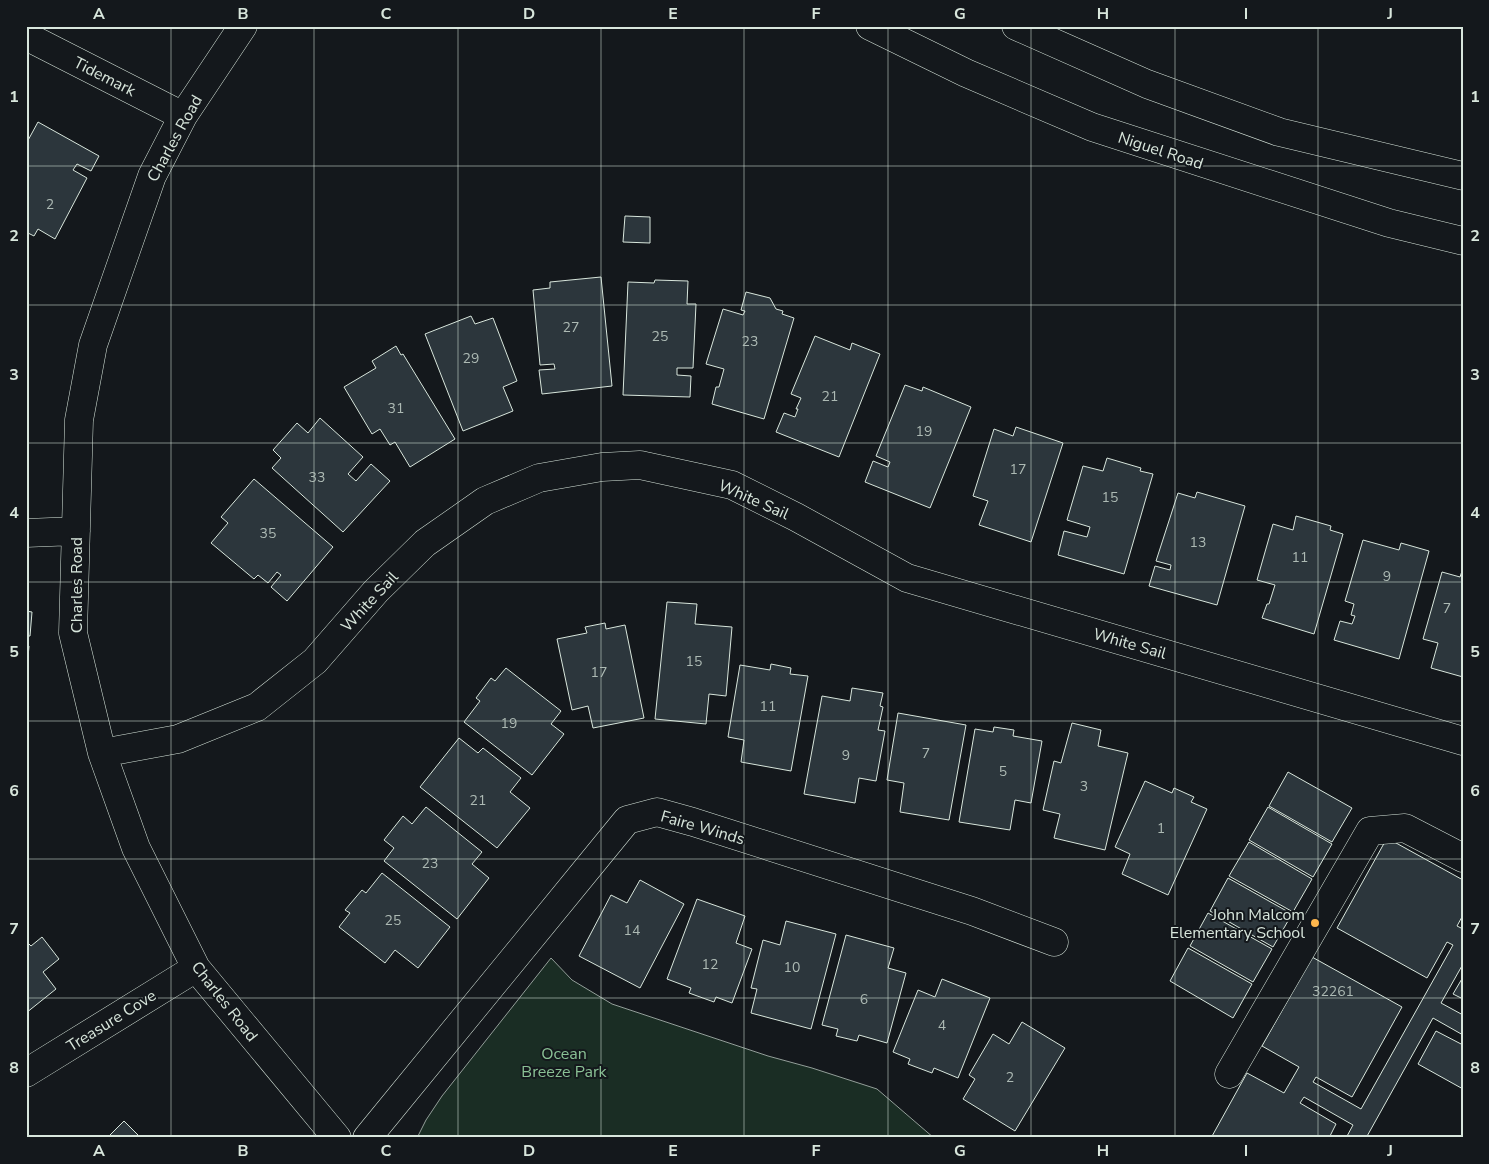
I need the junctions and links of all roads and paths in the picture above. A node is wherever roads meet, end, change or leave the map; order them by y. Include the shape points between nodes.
1 (243, 26) edge
2 (870, 26) edge
3 (1016, 26) edge
4 (26, 36) edge
5 (184, 116) junction
6 (1463, 176) edge
7 (1463, 241) edge
8 (76, 531) junction
9 (26, 533) edge
10 (1463, 741) edge
11 (102, 753) junction
12 (1463, 858) edge
13 (1054, 942) dead end
14 (196, 968) junction
15 (26, 1073) edge
16 (1229, 1074) dead end
17 (337, 1138) edge
18 (367, 1138) edge

1 - 5 street, Charles Road
2 - 7 street, Niguel Road via 966,73 1092,127 1388,223
3 - 6 street via 1147,84 1279,132
4 - 5 street, Tidemark
5 - 8 street, Charles Road via 152,176 93,346 79,420
8 - 9 street
8 - 11 street, Charles Road via 73,633
10 - 11 street, White Sail via 907,578 732,485 640,465 602,467 539,478 485,502 425,543 376,591 315,661 257,707 178,739
11 - 14 street, Charles Road via 136,848
12 - 16 street via 1405,828 1370,831
13 - 18 street, Faire Winds via 972,911 693,822 657,812 627,820
14 - 15 street, Treasure Cove
14 - 17 street, Charles Road

